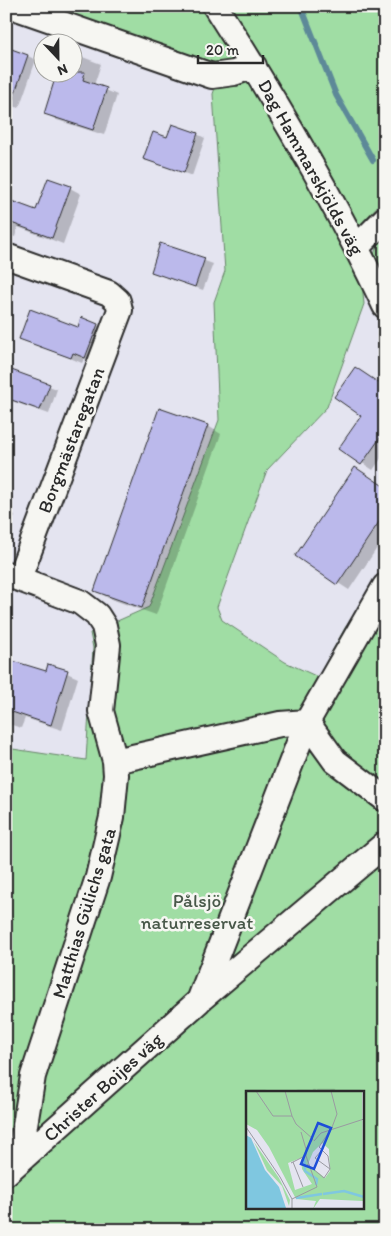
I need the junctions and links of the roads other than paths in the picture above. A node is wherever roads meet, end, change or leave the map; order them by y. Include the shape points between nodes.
1 (11, 6) edge
2 (215, 6) edge
3 (254, 66) junction
4 (385, 219) edge
5 (357, 247) junction
6 (6, 256) edge
7 (385, 306) edge
8 (13, 576) edge
9 (385, 586) edge
10 (308, 722) junction
11 (115, 761) junction
12 (385, 799) edge
13 (385, 844) edge
14 (199, 1000) junction
15 (13, 1167) edge

1 - 3 street via 212,76
2 - 3 street, Dag Hammarskjölds väg
3 - 5 street, Dag Hammarskjölds väg
4 - 5 street
5 - 7 street, Dag Hammarskjölds väg
6 - 8 street, Borgmästaregatan via 109,293 118,301 120,310
8 - 11 street, Matthias Gülichs gata via 80,602 97,615 104,626 108,645 101,711
9 - 10 street
10 - 11 street via 280,724
10 - 12 street via 335,761
10 - 14 street, Christer Boijes väg
11 - 15 street, Matthias Gülichs gata via 112,817 98,877 33,1076
13 - 14 street, Christer Boijes väg
14 - 15 street, Christer Boijes väg

